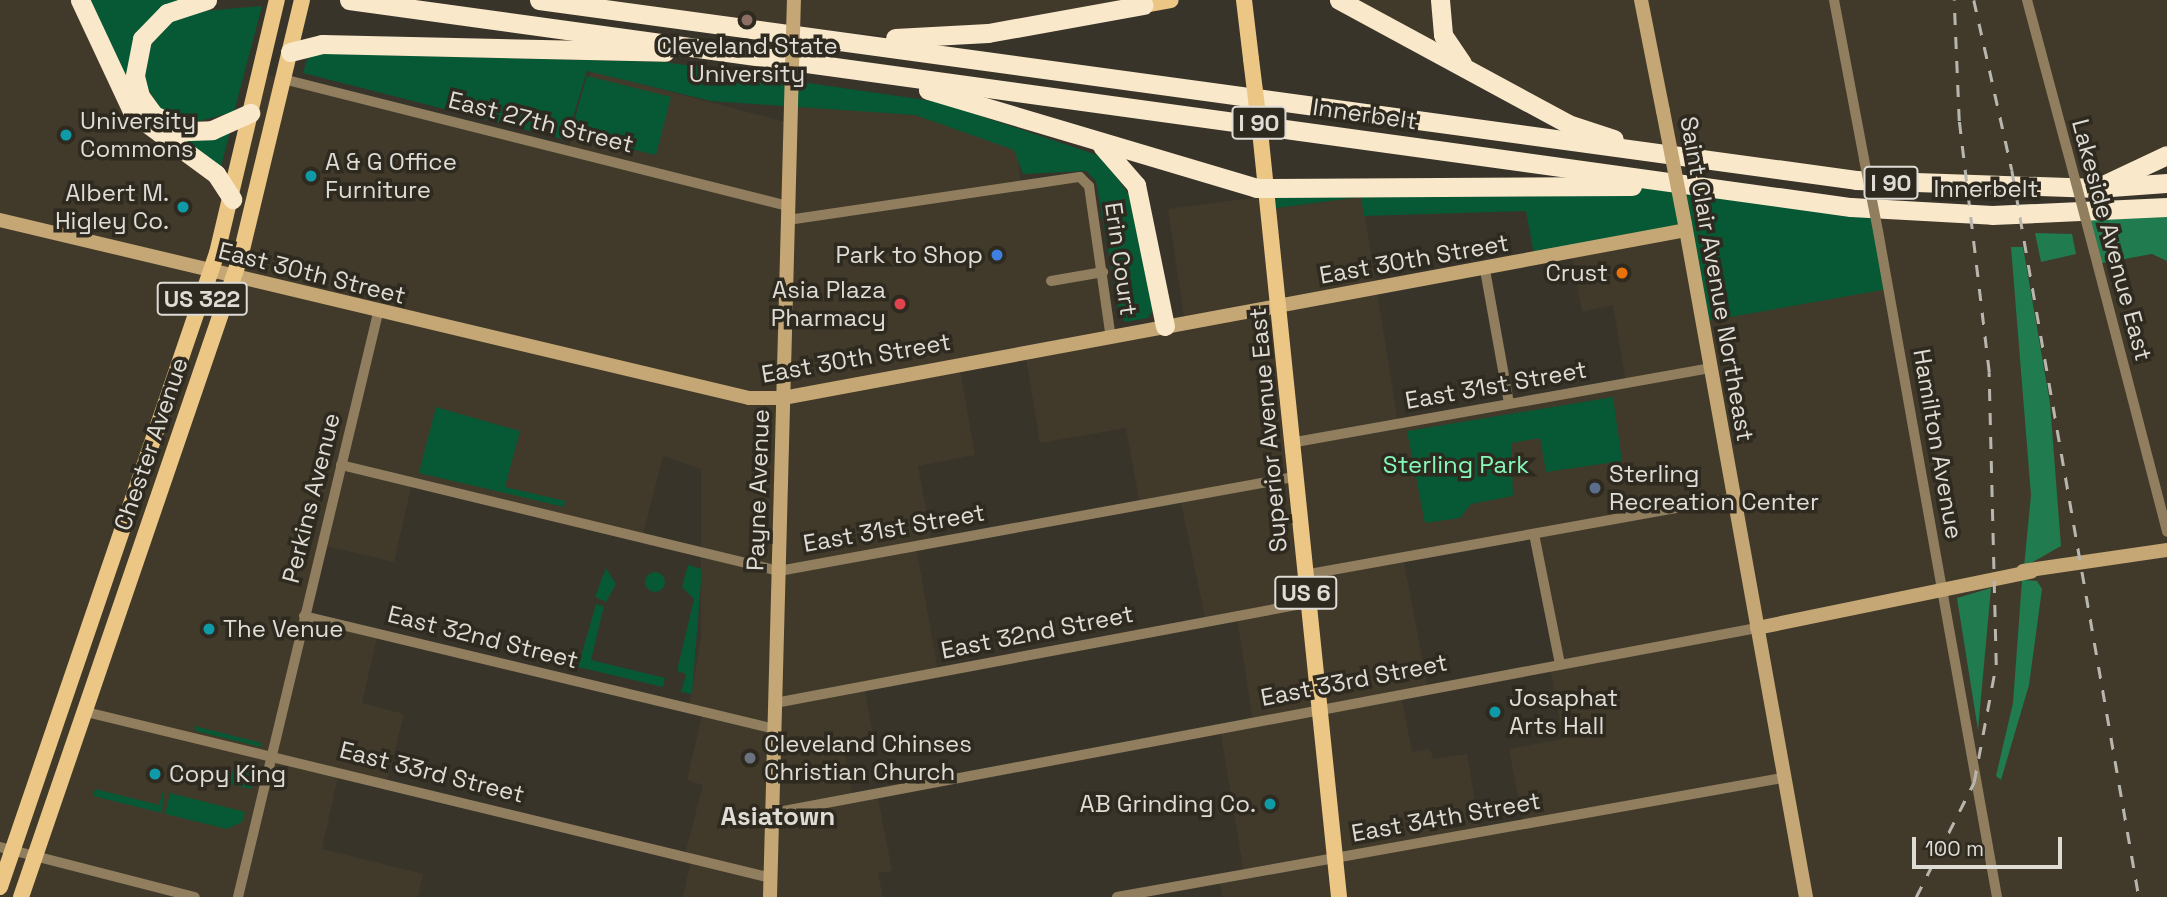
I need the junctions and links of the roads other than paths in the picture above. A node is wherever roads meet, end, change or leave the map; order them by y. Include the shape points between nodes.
1 (80, 0) edge
2 (207, 0) edge
3 (349, 0) edge
4 (539, 0) edge
5 (608, 0) edge
6 (794, 0) edge
7 (1171, 0) edge
8 (1244, 0) edge
9 (1339, 0) edge
10 (1440, 0) edge
11 (1641, 0) edge
12 (1834, 0) edge
13 (2027, 0) edge
14 (276, 4) edge
15 (1143, 5) joint
16 (301, 6) edge
17 (657, 14) junction
18 (814, 36) junction
19 (723, 50) junction
20 (290, 52) junction
21 (807, 62) junction
22 (1473, 73) junction
23 (283, 79) junction
24 (250, 113) junction
25 (1089, 138) junction
26 (2167, 155) edge
27 (1686, 156) junction
28 (2167, 183) edge
29 (1089, 186) joint
30 (1710, 188) junction
31 (2097, 188) junction
32 (1267, 189) junction
33 (232, 199) junction
34 (2167, 207) edge
35 (2116, 210) junction
36 (788, 213) junction
37 (2167, 218) edge
38 (0, 220) edge
39 (1686, 227) junction
40 (1485, 270) junction
41 (210, 271) junction
42 (1102, 272) junction
43 (233, 277) junction
44 (1051, 281) dead end
45 (1280, 306) junction
46 (378, 313) junction
47 (1165, 326) junction
48 (1111, 338) junction
49 (1711, 368) junction
50 (783, 398) junction
51 (1509, 403) junction
52 (1290, 443) junction
53 (341, 465) junction
54 (1294, 477) junction
55 (1734, 498) junction
56 (2167, 532) edge
57 (1534, 534) junction
58 (2167, 550) edge
59 (779, 571) junction
60 (1304, 575) junction
61 (1943, 590) junction
62 (1307, 603) junction
63 (304, 616) junction
64 (1757, 628) junction
65 (1560, 664) junction
66 (775, 703) junction
67 (1318, 710) junction
68 (82, 711) junction
69 (775, 729) junction
70 (272, 757) junction
71 (1782, 778) junction
72 (772, 813) junction
73 (5, 848) edge
74 (33, 856) junction
75 (1334, 858) junction
76 (771, 878) junction
77 (0, 887) edge
78 (21, 897) edge
79 (195, 897) edge
80 (238, 897) edge
81 (770, 897) edge
82 (1117, 897) edge
83 (1339, 897) edge
84 (1806, 897) edge
85 (1997, 897) edge

1 - 33 highway via 133,113 216,174
2 - 24 highway via 154,24 136,57 137,87 154,115 189,131 223,127
3 - 19 highway, Innerbelt / I 90
4 - 17 highway, Innerbelt / I 90
5 - 17 highway
6 - 36 main road, Payne Avenue, bridge
7 - 15 main road
8 - 32 main road, Superior Avenue East / US 6, bridge
9 - 22 highway
10 - 22 highway via 1443,35
11 - 39 main road, Saint Clair Avenue Northeast, bridge
12 - 61 street, Hamilton Avenue, bridge
13 - 56 street, Lakeside Avenue East, bridge
14 - 24 main road, Chester Avenue / US 322
15 - 18 highway via 949,37
16 - 20 main road, Chester Avenue / US 322
17 - 18 highway, Innerbelt / I 90
18 - 27 highway, Innerbelt / I 90
19 - 20 highway via 322,44
19 - 21 highway, Innerbelt / I 90
20 - 23 main road, Chester Avenue / US 322
21 - 25 highway via 965,99
21 - 30 highway, Innerbelt / I 90
22 - 27 highway via 1580,129
23 - 36 street, East 27th Street
23 - 43 main road, Chester Avenue / US 322
24 - 33 main road, Chester Avenue / US 322
25 - 32 highway
25 - 47 highway via 1120,161 1136,185
26 - 31 highway
27 - 31 highway, Innerbelt / I 90 via 1907,184
28 - 31 highway, Innerbelt / I 90
29 - 36 street, East 27th Street via 1072,175
29 - 42 street, Erin Court
30 - 32 highway
30 - 35 highway, Innerbelt / I 90 via 1932,214
32 - 45 main road, Superior Avenue East / US 6
33 - 41 main road, Chester Avenue / US 322
34 - 35 highway, Innerbelt / I 90
35 - 37 highway
36 - 50 main road, Payne Avenue
38 - 41 main road, East 30th Street
39 - 40 main road, East 30th Street
39 - 49 main road, Saint Clair Avenue Northeast
40 - 45 main road, East 30th Street
40 - 51 street
41 - 43 main road, East 30th Street
41 - 73 main road, Chester Avenue / US 322
42 - 44 street
42 - 48 street, Erin Court
43 - 46 main road, East 30th Street
43 - 68 main road, Chester Avenue / US 322
45 - 47 main road, East 30th Street
45 - 52 main road, Superior Avenue East / US 6
46 - 50 main road, East 30th Street via 711,391
46 - 53 street, Perkins Avenue
47 - 48 main road, East 30th Street
48 - 50 main road, East 30th Street
49 - 51 street, East 31st Street
49 - 55 main road, Saint Clair Avenue Northeast
50 - 59 main road, Payne Avenue
51 - 52 street, East 31st Street
52 - 54 main road, Superior Avenue East / US 6
53 - 59 street, East 31st Street
53 - 63 street, Perkins Avenue
54 - 59 street, East 31st Street
54 - 60 main road, Superior Avenue East / US 6
55 - 57 street
55 - 64 main road, Saint Clair Avenue Northeast
57 - 60 street
57 - 65 street
58 - 61 main road, East 33rd Street via 1989,575
59 - 66 main road, Payne Avenue
60 - 62 main road, Superior Avenue East / US 6
61 - 64 main road, East 33rd Street
61 - 85 street, Hamilton Avenue
62 - 66 street, East 32nd Street
62 - 67 main road, Superior Avenue East / US 6
63 - 69 street, East 32nd Street
63 - 70 street, Perkins Avenue
64 - 65 street, East 33rd Street
64 - 71 main road, Saint Clair Avenue Northeast
65 - 67 street, East 33rd Street
66 - 69 main road, Payne Avenue
67 - 72 street, East 33rd Street
67 - 75 main road, Superior Avenue East / US 6
68 - 70 street, East 33rd Street
68 - 74 main road, Chester Avenue / US 322
69 - 72 main road, Payne Avenue
70 - 76 street, East 33rd Street
70 - 80 street, Perkins Avenue
71 - 75 street, East 34th Street
71 - 84 main road, Saint Clair Avenue Northeast
72 - 76 main road, Payne Avenue
73 - 74 street
73 - 77 main road, Chester Avenue / US 322
74 - 78 main road, Chester Avenue / US 322
74 - 79 street
75 - 82 street, East 34th Street
75 - 83 main road, Superior Avenue East / US 6
76 - 81 main road, Payne Avenue

